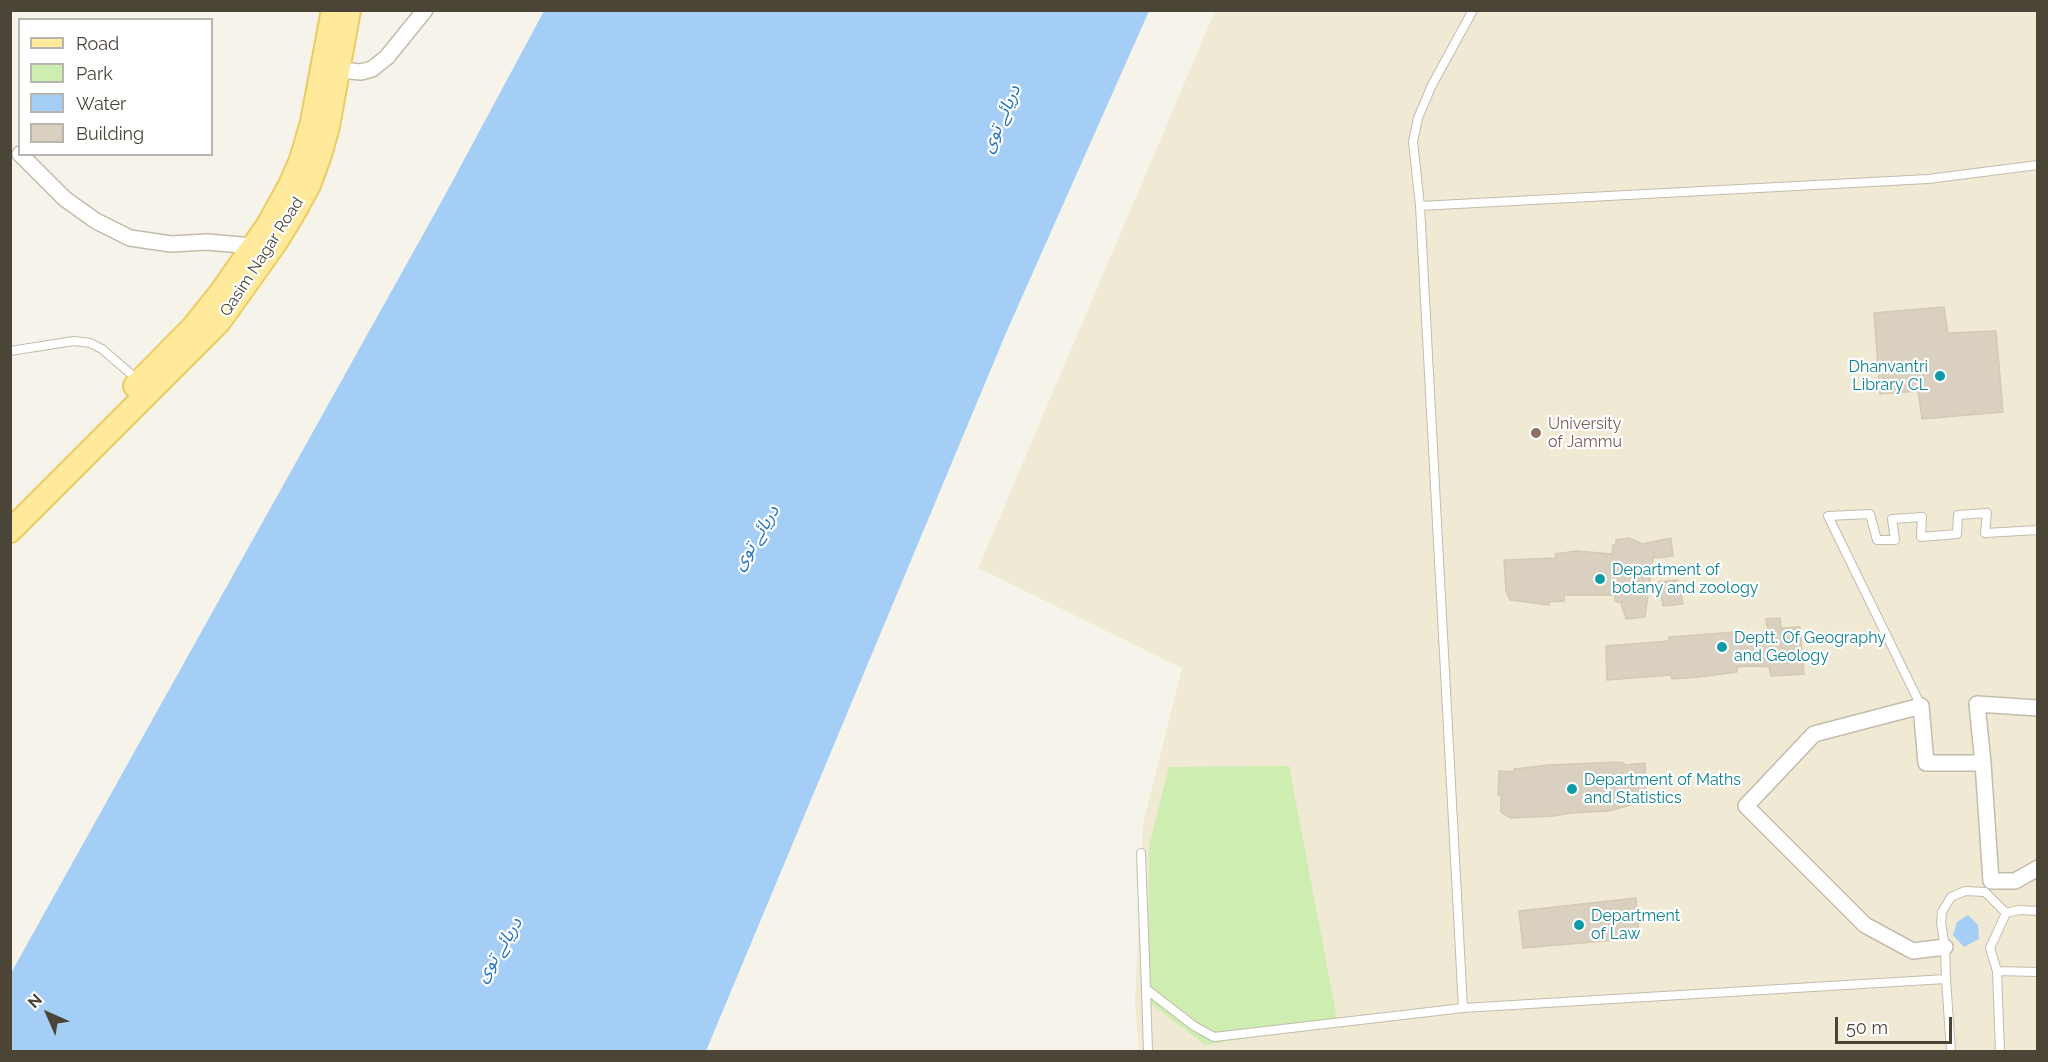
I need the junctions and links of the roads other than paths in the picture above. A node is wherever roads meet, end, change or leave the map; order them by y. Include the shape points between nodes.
1 (333, 10) edge
2 (350, 10) edge
3 (425, 10) edge
4 (1473, 10) edge
5 (331, 69) junction
6 (22, 156) edge
7 (2037, 165) edge
8 (1420, 206) junction
9 (253, 246) junction
10 (10, 351) edge
11 (140, 381) junction
12 (10, 510) edge
13 (2037, 530) edge
14 (10, 531) edge
15 (1921, 706) junction
16 (2037, 708) edge
17 (1983, 763) junction
18 (1141, 853) dead end
19 (2037, 867) edge
20 (2037, 911) edge
21 (2006, 913) junction
22 (1945, 947) junction
23 (1997, 971) junction
24 (2037, 972) edge
25 (1946, 979) junction
26 (1146, 989) junction
27 (1463, 1008) junction
28 (1148, 1052) edge
29 (1951, 1052) edge
30 (2000, 1052) edge

1 - 5 main road, Qasim Nagar Road
2 - 5 main road, Qasim Nagar Road
3 - 5 street via 387,57 372,69
4 - 8 lane via 1418,118 1413,142
5 - 9 main road, Qasim Nagar Road via 290,185
5 - 14 main road, Qasim Nagar Road via 328,126 309,185 238,297 191,352
6 - 9 street via 65,199 96,221 130,237 171,244
7 - 8 lane via 1928,178
8 - 27 lane
9 - 11 main road, Qasim Nagar Road via 193,327
10 - 11 lane via 74,341 90,343
11 - 12 main road, Qasim Nagar Road
13 - 15 lane via 1985,533 1987,513 1958,515 1957,534 1921,537 1922,517 1892,519 1895,540 1877,540 1870,514 1828,516
15 - 17 street via 1926,763
15 - 22 street via 1814,734 1746,806 1865,925 1913,951
16 - 17 street via 1977,704
17 - 19 street via 1991,881 2016,881
18 - 26 lane
20 - 21 lane
21 - 22 lane via 1985,892 1965,891 1951,897 1942,912
21 - 23 lane via 1989,948
22 - 25 lane
23 - 24 lane
23 - 30 lane
25 - 27 lane
25 - 29 lane
26 - 27 lane via 1214,1037
26 - 28 lane

